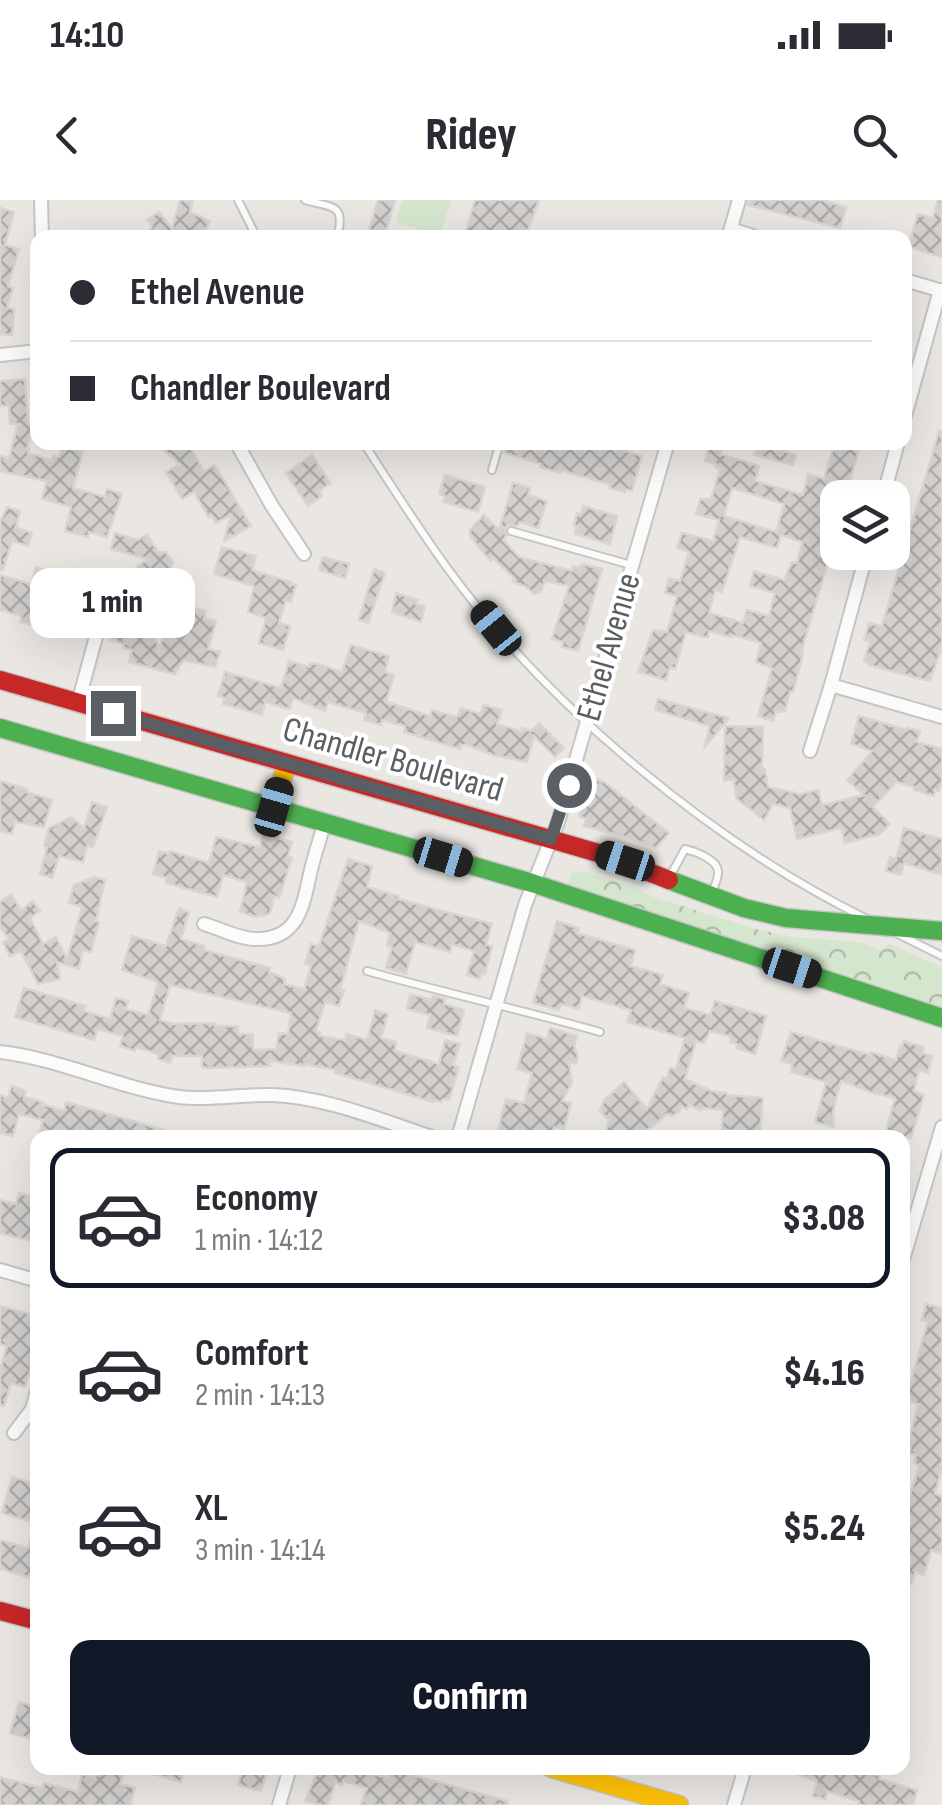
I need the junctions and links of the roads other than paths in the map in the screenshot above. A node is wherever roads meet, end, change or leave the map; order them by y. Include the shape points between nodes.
1 (40, 200) edge
2 (238, 200) edge
3 (305, 200) edge
4 (739, 200) edge
5 (42, 230) edge
6 (252, 230) edge
7 (339, 230) edge
8 (730, 230) edge
9 (912, 282) edge
10 (941, 290) edge
11 (30, 352) edge
12 (0, 356) edge
13 (912, 392) edge
14 (240, 450) edge
15 (368, 450) edge
16 (498, 450) edge
17 (666, 450) edge
18 (896, 450) edge
19 (492, 470) dead end
20 (887, 480) edge
21 (510, 531) dead end
22 (304, 554) dead end
23 (633, 566) junction
24 (863, 570) edge
25 (110, 585) dead end
26 (0, 680) edge
27 (831, 686) junction
28 (78, 703) junction
29 (942, 718) edge
30 (587, 722) junction
31 (0, 728) edge
32 (810, 751) dead end
33 (287, 763) junction
34 (274, 807) junction
35 (325, 821) junction
36 (551, 839) junction
37 (669, 878) junction
38 (532, 884) junction
39 (710, 896) junction
40 (204, 924) dead end
41 (880, 926) junction
42 (942, 931) edge
43 (942, 956) edge
44 (367, 971) dead end
45 (494, 1004) junction
46 (942, 1018) edge
47 (600, 1032) dead end
48 (0, 1052) edge
49 (942, 1127) edge
50 (409, 1130) edge
51 (460, 1130) edge
52 (910, 1235) edge
53 (0, 1270) edge
54 (30, 1279) edge
55 (30, 1412) edge
56 (14, 1434) dead end
57 (0, 1611) edge
58 (30, 1620) edge
59 (288, 1775) edge
60 (576, 1775) edge
61 (743, 1775) edge
62 (279, 1805) edge
63 (679, 1805) edge
64 (734, 1805) edge

1 - 5 street
2 - 6 lane
3 - 7 lane via 334,208 342,220
4 - 8 street
9 - 10 street
10 - 13 street
11 - 12 street
14 - 22 street
15 - 30 lane via 448,569
16 - 19 lane
17 - 23 street, Ethel Avenue
18 - 20 street
21 - 23 lane
23 - 30 street, Ethel Avenue
24 - 27 street
25 - 28 street
26 - 28 street, Chandler Boulevard
27 - 29 street
27 - 32 street
28 - 33 street, Chandler Boulevard
30 - 36 street, Ethel Avenue
30 - 41 lane via 728,837
31 - 34 street
33 - 34 street
33 - 36 street, Chandler Boulevard
34 - 35 street
35 - 38 street
35 - 40 street via 295,922 271,938 253,939
36 - 37 street, Chandler Boulevard
36 - 38 street, Ethel Avenue
37 - 39 street, Chandler Boulevard
37 - 39 lane via 681,852 692,850 716,864
38 - 45 street, Ethel Avenue
38 - 46 street
39 - 41 street, Chandler Boulevard via 761,914
41 - 42 street, Chandler Boulevard
41 - 43 lane
44 - 45 lane
45 - 47 lane
45 - 51 street, Ethel Avenue
48 - 50 street via 182,1098 316,1101
49 - 52 street
53 - 54 street
55 - 56 street
57 - 58 street
59 - 62 street
60 - 63 street
61 - 64 street

